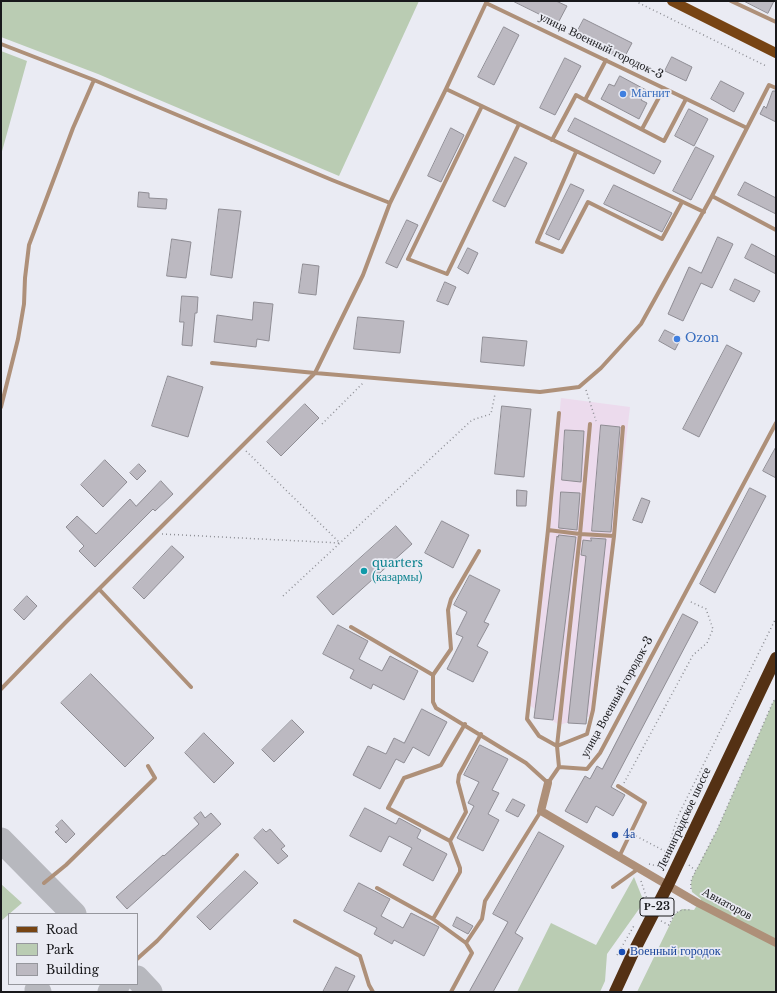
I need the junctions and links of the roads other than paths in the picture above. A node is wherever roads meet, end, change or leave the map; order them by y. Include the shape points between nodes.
1 (672, 1) edge
2 (731, 1) edge
3 (487, 2) edge
4 (776, 22) edge
5 (1, 44) edge
6 (776, 52) edge
7 (606, 60) junction
8 (94, 80) junction
9 (664, 88) junction
10 (776, 88) edge
11 (446, 89) junction
12 (686, 99) junction
13 (586, 100) junction
14 (482, 106) junction
15 (519, 124) junction
16 (747, 128) junction
17 (642, 129) junction
18 (552, 140) junction
19 (576, 152) junction
20 (712, 196) junction
21 (682, 202) junction
22 (390, 203) junction
23 (704, 212) junction
24 (776, 230) edge
25 (212, 364) dead end
26 (315, 374) junction
27 (1, 407) edge
28 (559, 413) dead end
29 (776, 422) edge
30 (590, 424) dead end
31 (623, 427) dead end
32 (548, 530) junction
33 (580, 534) junction
34 (614, 536) junction
35 (479, 551) dead end
36 (99, 589) junction
37 (351, 627) dead end
38 (774, 665) edge
39 (433, 675) junction
40 (191, 687) dead end
41 (1, 689) edge
42 (464, 724) junction
43 (481, 734) junction
44 (557, 746) junction
45 (148, 766) dead end
46 (559, 767) junction
47 (548, 784) junction
48 (620, 787) road end
49 (541, 811) junction
50 (450, 841) junction
51 (237, 855) dead end
52 (619, 858) junction
53 (639, 870) junction
54 (44, 883) dead end
55 (668, 885) junction
56 (613, 887) dead end
57 (378, 888) dead end
58 (433, 920) junction
59 (295, 921) dead end
60 (466, 943) junction
61 (776, 944) edge
62 (138, 959) edge
63 (373, 992) edge
64 (451, 992) edge
65 (615, 992) edge

1 - 6 main road
2 - 4 lane
3 - 7 lane, улица Военный городок-3
3 - 11 lane
5 - 8 lane
7 - 9 lane, улица Военный городок-3
7 - 13 lane
8 - 22 lane
8 - 27 lane via 72,128 29,245 18,339
9 - 12 lane, улица Военный городок-3
9 - 17 lane
10 - 16 lane via 769,85
11 - 14 lane
11 - 22 lane
12 - 16 lane, улица Военный городок-3
12 - 17 lane via 664,141
13 - 17 lane
13 - 18 lane via 576,95
14 - 15 lane
14 - 15 lane via 408,258 447,274
15 - 18 lane
16 - 20 lane
18 - 19 lane
19 - 21 lane
19 - 21 lane via 537,242 562,252 588,202 662,239
20 - 23 lane
20 - 24 lane
21 - 23 lane
22 - 26 lane via 363,275
23 - 26 lane via 641,324 601,368 579,387 540,392
25 - 26 lane
26 - 36 lane
28 - 32 lane
29 - 46 lane, улица Военный городок-3 via 600,752 587,769
30 - 33 lane
31 - 34 lane
32 - 33 lane
32 - 44 lane via 527,719 539,736
33 - 34 lane
33 - 44 lane
34 - 44 lane via 587,734
35 - 39 lane via 451,599 448,610 451,649
36 - 40 lane
36 - 41 lane
37 - 39 lane
38 - 55 highway, Ленинградское шоссе / Р-23
39 - 42 lane via 433,702 436,708
42 - 43 lane
42 - 50 lane via 441,765 404,778 388,808
43 - 47 lane via 526,763
43 - 50 lane via 459,775 458,782 466,812
44 - 46 lane
45 - 54 lane via 155,778 66,865
46 - 47 lane
47 - 49 street
48 - 52 lane via 645,804
49 - 52 street, Авиаторов
49 - 60 lane via 485,901 482,919
50 - 58 lane via 460,872
51 - 62 lane
52 - 53 street, Авиаторов
53 - 55 street, Авиаторов
53 - 56 lane
55 - 61 street, Авиаторов
55 - 65 highway, Ленинградское шоссе / Р-23
57 - 58 lane
58 - 60 lane
59 - 63 lane via 360,956
60 - 64 lane via 472,953

